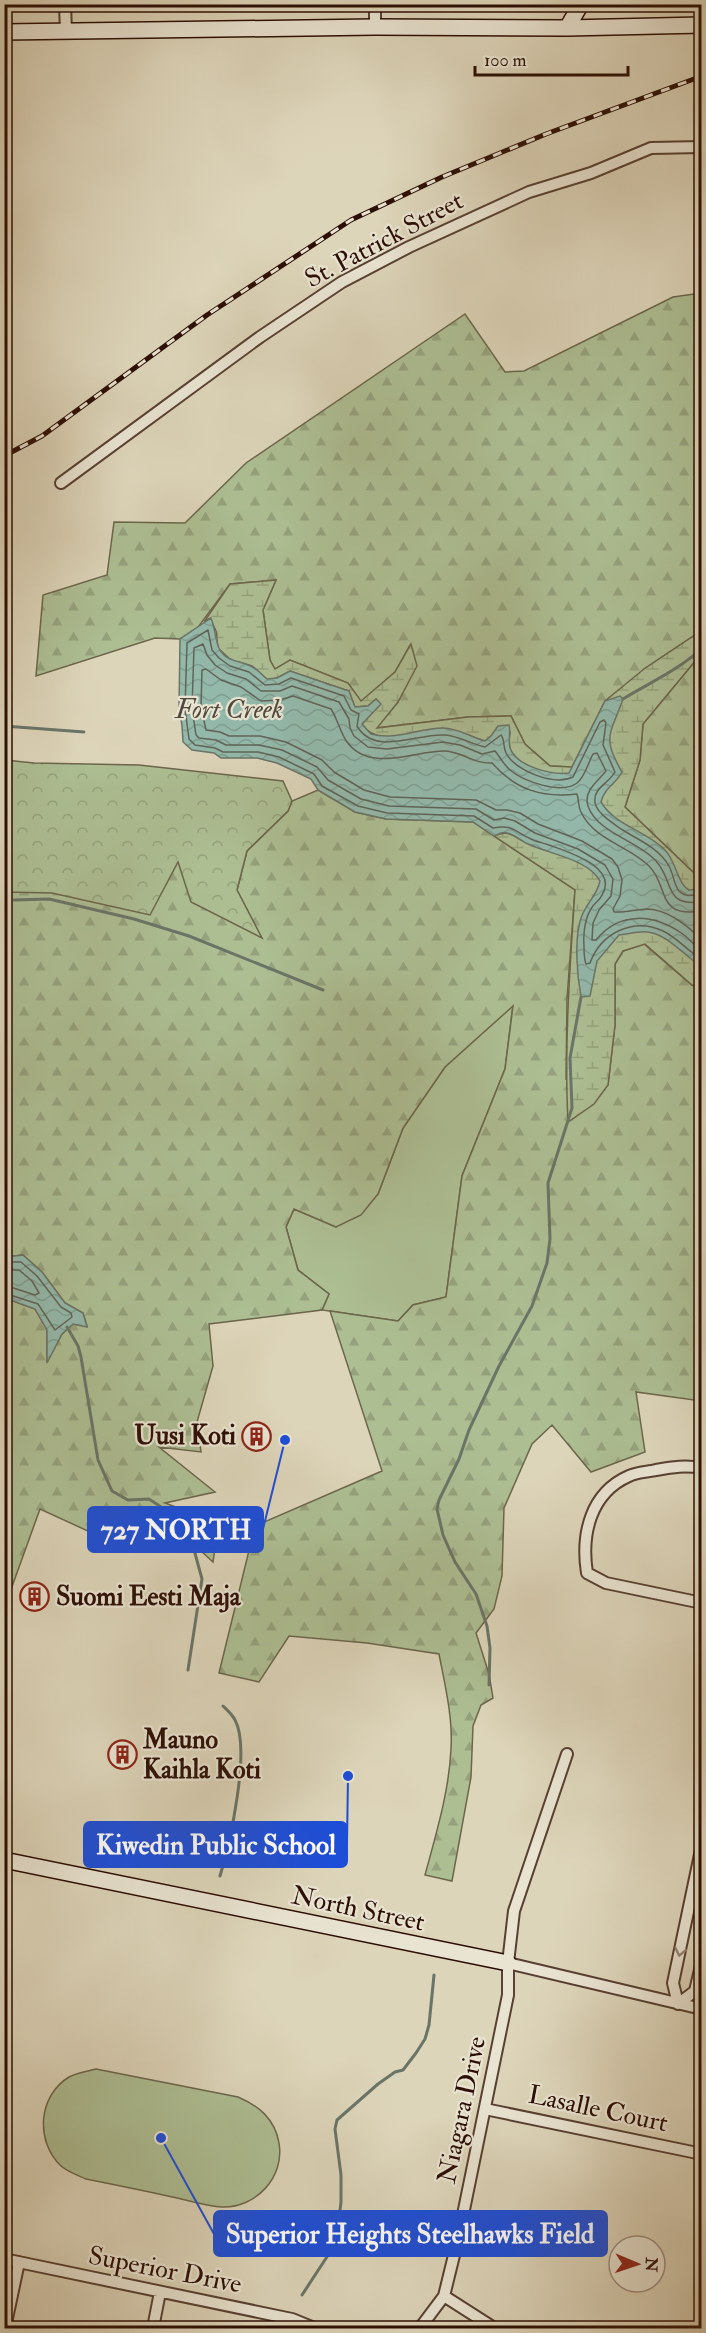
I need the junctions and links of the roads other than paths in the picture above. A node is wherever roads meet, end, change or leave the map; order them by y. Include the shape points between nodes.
1 (65, 4) edge
2 (375, 4) edge
3 (581, 4) edge
4 (702, 25) edge
5 (375, 27) junction
6 (567, 28) junction
7 (4, 32) edge
8 (66, 32) junction
9 (702, 147) edge
10 (61, 483) dead end
11 (702, 1468) edge
12 (702, 1603) edge
13 (567, 1754) dead end
14 (701, 1851) edge
15 (4, 1860) edge
16 (702, 1961) edge
17 (508, 1963) junction
18 (678, 2004) junction
19 (702, 2008) edge
20 (485, 2109) junction
21 (702, 2154) edge
22 (4, 2259) edge
23 (19, 2262) junction
24 (160, 2292) junction
25 (444, 2296) junction
26 (4, 2328) edge
27 (153, 2328) edge
28 (314, 2328) edge
29 (420, 2328) edge
30 (494, 2328) edge

1 - 8 street
2 - 5 street
3 - 6 main road
4 - 6 main road
5 - 6 main road
5 - 8 main road
7 - 8 main road
9 - 10 street, St. Patrick Street via 651,148 591,173 529,192 342,282
11 - 12 street via 686,1465 630,1475 610,1487 594,1506 584,1553 587,1573 606,1583
13 - 17 street, Niagara Drive via 514,1911
14 -> 18 street via 673,1983
15 - 17 main road, North Street
16 - 18 street via 695,1991
17 - 18 street, North Street
17 - 20 street, Niagara Drive via 508,1995
18 - 19 street, North Street
20 - 21 street, Lasalle Court
20 - 25 street, Niagara Drive
22 - 23 street, Superior Drive
23 - 24 street, Superior Drive
23 - 26 street
24 - 27 street
24 - 28 street, Superior Drive via 292,2319
25 - 29 street, Niagara Drive
25 - 30 street

